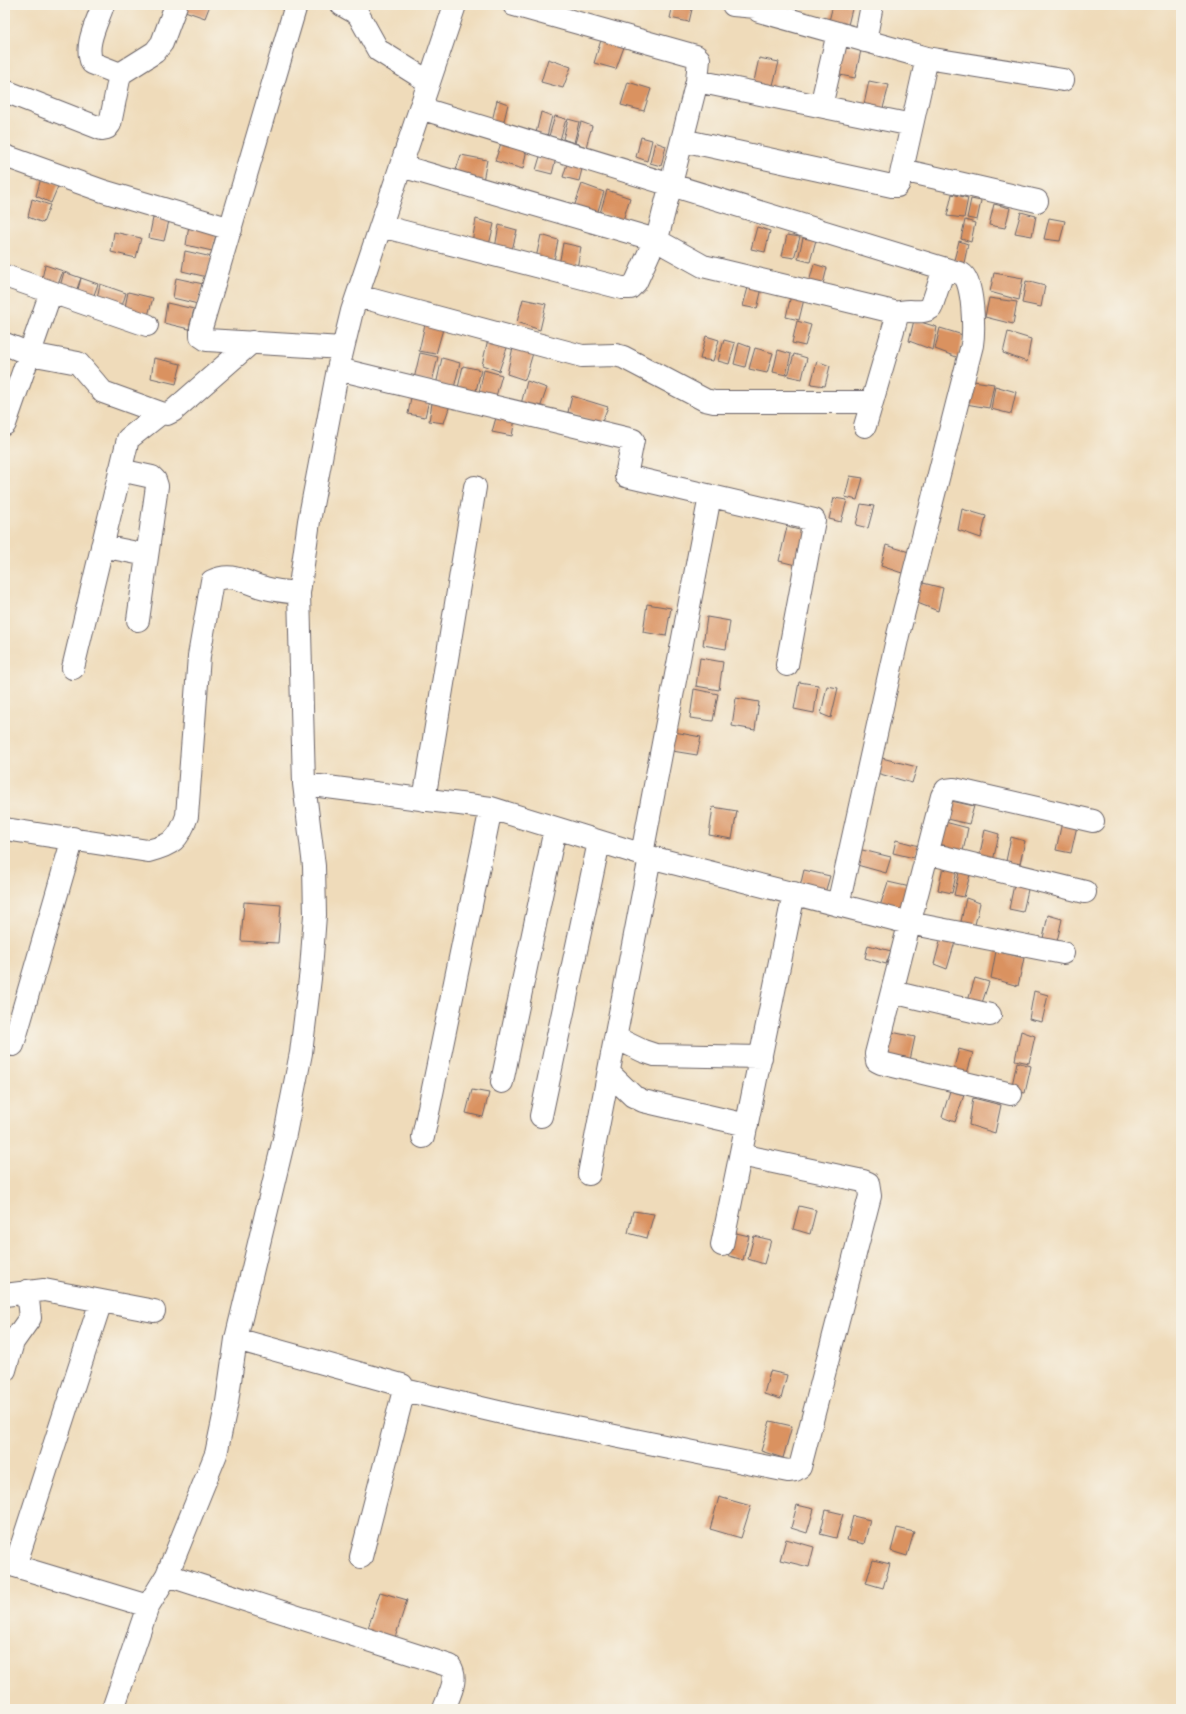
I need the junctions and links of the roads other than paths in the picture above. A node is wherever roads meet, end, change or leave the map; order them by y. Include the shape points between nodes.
1 (104, 5) edge
2 (176, 5) edge
3 (296, 5) edge
4 (342, 5) edge
5 (455, 5) edge
6 (514, 5) edge
7 (733, 5) edge
8 (872, 5) edge
9 (756, 6) edge
10 (838, 33) junction
11 (865, 41) junction
12 (927, 58) junction
13 (120, 74) junction
14 (1063, 80) dead end
15 (697, 81) junction
16 (429, 82) junction
17 (5, 91) edge
18 (821, 106) junction
19 (420, 108) junction
20 (912, 125) junction
21 (682, 140) junction
22 (5, 156) edge
23 (401, 166) junction
24 (902, 170) junction
25 (672, 184) junction
26 (1037, 201) dead end
27 (381, 226) junction
28 (230, 229) junction
29 (656, 240) junction
30 (944, 268) junction
31 (5, 276) edge
32 (51, 292) junction
33 (358, 296) junction
34 (898, 313) junction
35 (147, 325) dead end
36 (252, 342) junction
37 (5, 344) edge
38 (343, 348) junction
39 (30, 354) junction
40 (338, 369) junction
41 (872, 402) junction
42 (7, 411) edge
43 (161, 413) junction
44 (865, 426) dead end
45 (120, 470) junction
46 (475, 487) dead end
47 (710, 496) junction
48 (102, 546) junction
49 (147, 555) junction
50 (299, 593) junction
51 (138, 620) dead end
52 (787, 665) dead end
53 (73, 668) dead end
54 (304, 784) junction
55 (424, 800) junction
56 (491, 808) junction
57 (1093, 821) dead end
58 (5, 829) edge
59 (555, 829) junction
60 (73, 838) junction
61 (599, 842) junction
62 (927, 853) junction
63 (646, 855) junction
64 (1084, 892) dead end
65 (794, 893) junction
66 (838, 904) junction
67 (909, 923) junction
68 (1063, 953) dead end
69 (892, 992) junction
70 (990, 1015) dead end
71 (616, 1038) junction
72 (13, 1045) dead end
73 (761, 1057) junction
74 (609, 1073) junction
75 (502, 1082) dead end
76 (1011, 1094) dead end
77 (541, 1116) dead end
78 (747, 1125) junction
79 (423, 1137) dead end
80 (741, 1155) junction
81 (589, 1174) dead end
82 (722, 1245) dead end
83 (27, 1291) junction
84 (5, 1295) edge
85 (101, 1301) junction
86 (154, 1311) dead end
87 (236, 1339) junction
88 (5, 1370) edge
89 (404, 1390) junction
90 (361, 1557) dead end
91 (10, 1565) edge
92 (167, 1575) junction
93 (148, 1606) junction
94 (113, 1709) edge
95 (444, 1709) edge

1 - 13 street via 88,55 92,63
2 - 13 street via 162,43 155,52
3 - 28 street
4 - 16 street via 358,14 378,50
5 - 16 street
6 - 15 street via 696,56 700,64
7 - 9 street
8 - 11 street
9 - 10 street via 759,11
10 - 11 street
10 - 18 street
11 - 12 street
12 - 14 street
12 - 20 street
13 - 17 street via 110,124 102,129
15 - 18 street
15 - 21 street
16 - 19 street
18 - 20 street
19 - 23 street
19 - 25 street
20 - 24 street
21 - 24 street via 892,186 899,183
21 - 25 street
22 - 28 street via 103,191
23 - 27 street
23 - 29 street
24 - 26 street
25 - 29 street
25 - 30 street
27 - 29 street via 622,288 630,288 636,282
27 - 33 street
28 - 36 street via 201,328 201,336 207,340
29 - 34 street via 703,266
30 - 34 street via 931,308 921,312
30 - 66 street via 962,274 968,281 974,330 972,345 898,635
31 - 32 street
32 - 35 street
32 - 39 street
33 - 38 street
33 - 41 street via 582,356 619,356 705,400 714,402
34 - 41 street
36 - 38 street
36 - 43 street via 173,411
37 - 39 street
38 - 40 street
39 - 42 street
39 - 43 street via 78,363 103,392
40 - 47 street via 633,440 626,476
40 - 50 street via 313,490
41 - 44 street
43 - 45 street via 128,439
45 - 48 street
45 - 49 street via 152,477 157,486
46 - 55 street
47 - 52 street via 814,520
47 - 63 street
48 - 49 street
48 - 53 street
49 - 51 street
50 - 54 street
50 - 60 street via 266,588 234,577 222,576 212,581 199,656 187,816 177,839 166,846 148,851
54 - 55 street
54 - 87 street via 314,866 315,915 301,1053 284,1139
55 - 56 street
56 - 59 street
56 - 79 street
57 - 62 street via 954,789 946,790 942,796
58 - 60 street
59 - 61 street
59 - 75 street
60 - 72 street
61 - 63 street
61 - 77 street
62 - 64 street
62 - 67 street
63 - 65 street
63 - 71 street
65 - 66 street
65 - 73 street
66 - 67 street
67 - 68 street
67 - 69 street
69 - 70 street
69 - 76 street via 876,1054 877,1061
71 - 73 street via 655,1055
71 - 74 street
73 - 78 street
74 - 78 street via 633,1096 643,1100
74 - 81 street
78 - 80 street
80 - 82 street
80 - 89 street via 863,1181 868,1183 870,1188 800,1467 788,1471 510,1415
83 - 84 street
83 - 85 street via 44,1290
83 - 88 street via 30,1318 13,1342
85 - 86 street
85 - 91 street
87 - 89 street via 398,1383
87 - 92 street via 216,1454
89 - 90 street
91 - 93 street
92 - 93 street
92 - 95 street via 450,1666 454,1672 454,1679
93 - 94 street

